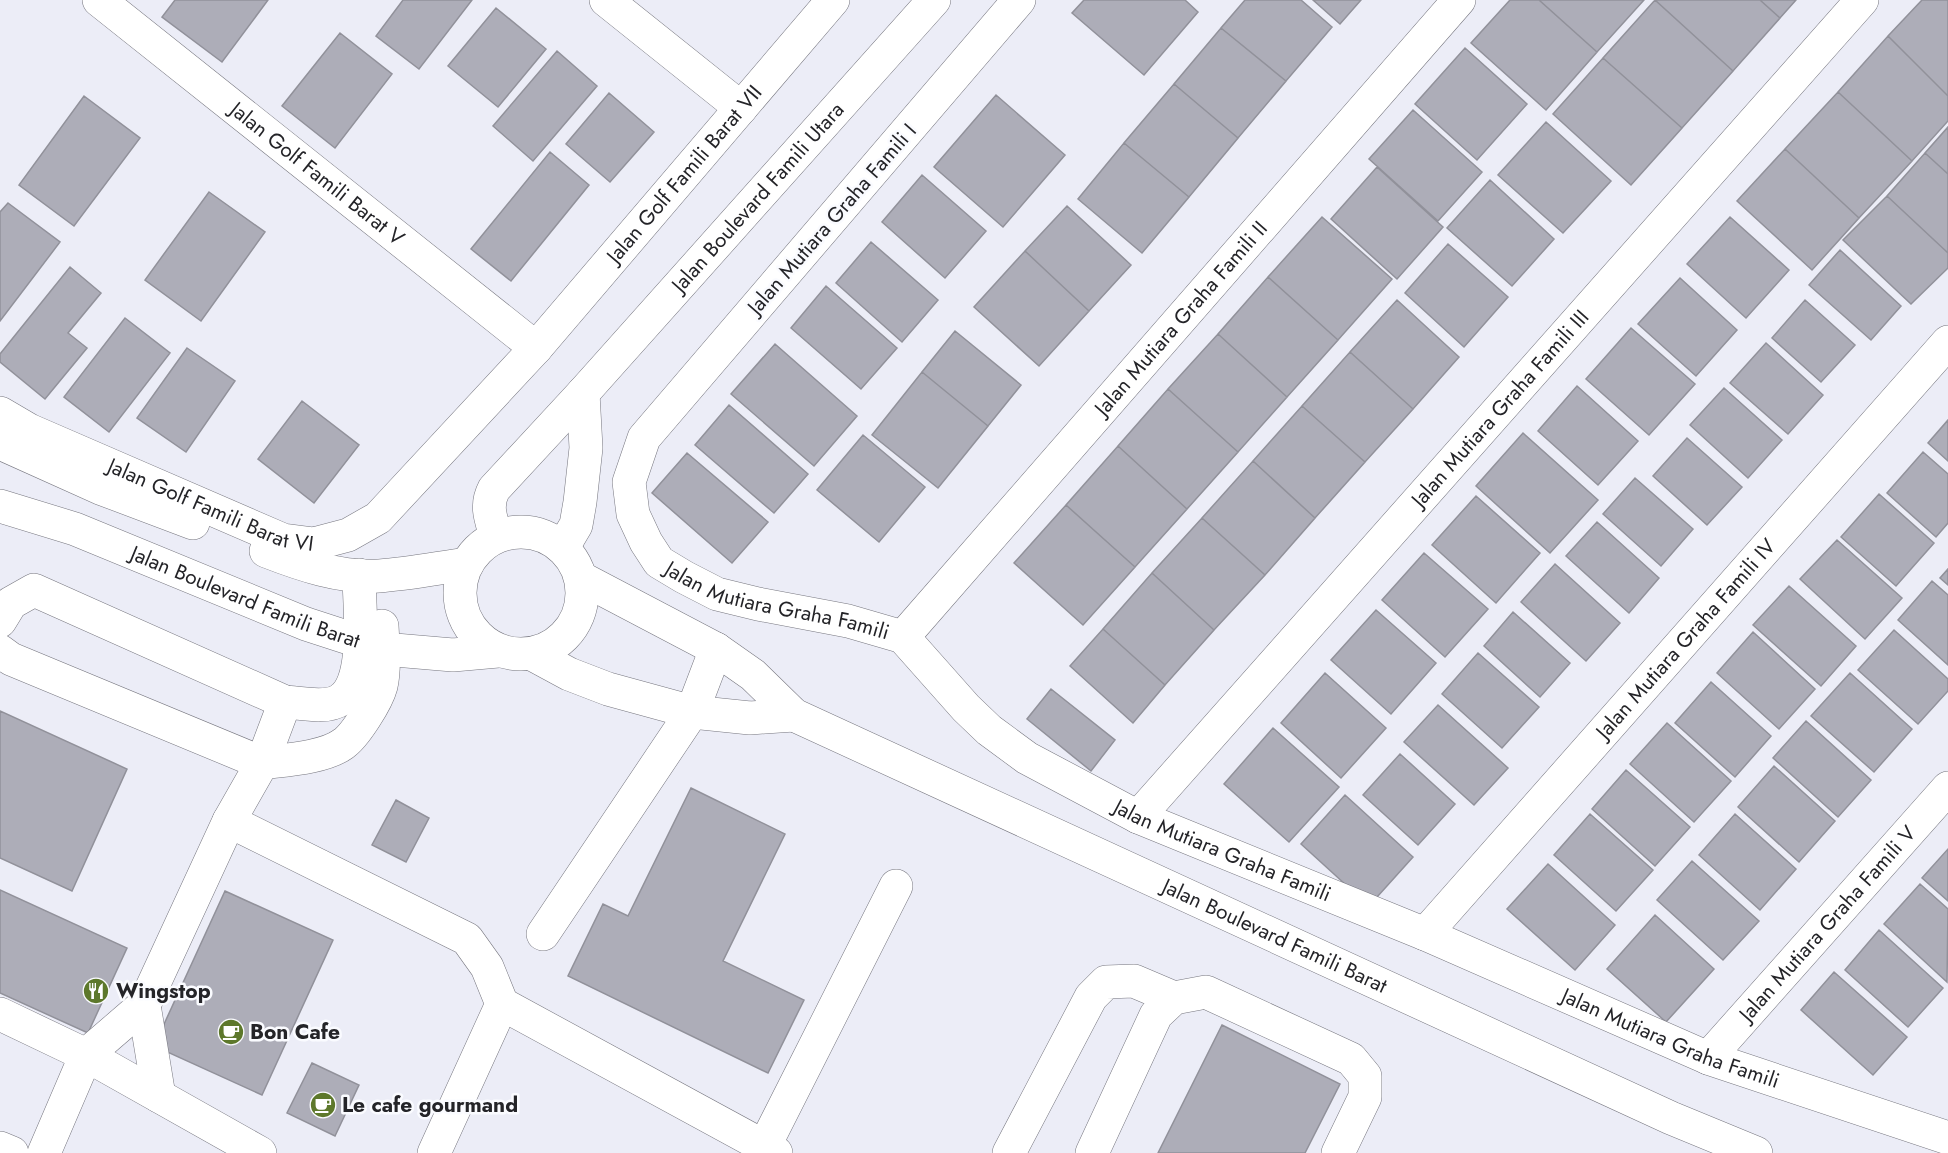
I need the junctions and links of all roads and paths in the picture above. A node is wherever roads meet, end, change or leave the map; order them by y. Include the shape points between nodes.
1 (99, 0) edge
2 (606, 0) edge
3 (833, 0) edge
4 (934, 0) edge
5 (1019, 0) edge
6 (1459, 0) edge
7 (1862, 0) edge
8 (741, 108) junction
9 (1948, 342) edge
10 (536, 348) junction
11 (583, 393) junction
12 (0, 413) edge
13 (644, 438) joint
14 (0, 443) edge
15 (0, 506) edge
16 (496, 536) junction
17 (563, 547) junction
18 (467, 564) junction
19 (369, 576) junction
20 (582, 578) junction
21 (0, 581) edge
22 (34, 590) junction
23 (0, 621) edge
24 (903, 637) junction
25 (371, 645) junction
26 (716, 649) junction
27 (0, 651) edge
28 (498, 651) junction
29 (532, 654) junction
30 (285, 702) junction
31 (692, 712) junction
32 (794, 715) junction
33 (262, 763) junction
34 (1948, 788) edge
35 (1138, 817) junction
36 (229, 821) junction
37 (896, 886) dead end
38 (543, 934) dead end
39 (1425, 934) junction
40 (1174, 998) junction
41 (502, 1004) junction
42 (144, 1005) junction
43 (0, 1014) edge
44 (86, 1055) junction
45 (1708, 1058) junction
46 (159, 1096) junction
47 (1948, 1138) edge
48 (0, 1148) edge
49 (770, 1150) edge
50 (12, 1153) edge
51 (44, 1153) edge
52 (260, 1153) edge
53 (434, 1153) edge
54 (1009, 1153) edge
55 (1092, 1153) edge
56 (1338, 1153) edge
57 (1756, 1153) edge

1 - 10 street, Jalan Golf Famili Barat V
2 - 8 street
3 - 8 street, Jalan Golf Famili Barat VII
4 - 11 street, Jalan Boulevard Famili Utara
5 - 13 street, Jalan Mutiara Graha Famili I
6 - 24 street, Jalan Mutiara Graha Famili II
7 - 35 street, Jalan Mutiara Graha Famili III
8 - 10 street, Jalan Golf Famili Barat VII
9 - 39 street, Jalan Mutiara Graha Famili IV
10 - 12 street, Jalan Golf Famili Barat VI via 378,518 348,535 314,544 283,540 29,430
11 - 16 street, Jalan Boulevard Famili Utara via 494,489 488,508
11 - 17 street via 586,448 580,502 576,525
13 - 24 street, Jalan Mutiara Graha Famili via 629,482 633,513 659,562 717,594 848,621
14 - 19 street via 100,488 308,567
15 - 25 street, Jalan Boulevard Famili Barat via 75,529 306,624
16 - 17 street via 531,532
16 - 18 street via 479,548
17 - 20 street
18 - 19 street
18 - 28 street via 460,585 461,606 469,626
19 - 25 street
20 - 26 street, Jalan Boulevard Famili Barat
20 - 29 street via 583,603 573,627 556,645
21 - 22 street
22 - 23 street via 11,603
22 - 30 street
24 - 35 street, Jalan Mutiara Graha Famili via 989,730 1027,758
25 - 28 street, Jalan Boulevard Famili Barat via 453,656
25 - 30 street via 348,693 339,701
25 - 33 street via 381,686 365,718 343,745 317,755
26 - 31 street
26 - 32 street, Jalan Boulevard Famili Barat via 753,675
27 - 33 street via 11,659
28 - 29 street
29 - 31 street, Jalan Boulevard Famili Barat via 608,689
30 - 33 street
31 - 32 street, Jalan Boulevard Famili Barat via 750,718
31 - 38 street
32 - 57 street, Jalan Boulevard Famili Barat via 1671,1118
33 - 36 street
34 - 45 street, Jalan Mutiara Graha Famili V
35 - 39 street, Jalan Mutiara Graha Famili
36 - 41 street via 467,939 487,967
36 - 42 street
37 - 49 street
39 - 45 street, Jalan Mutiara Graha Famili
40 - 54 street via 1134,981 1106,982 1091,997
40 - 55 street via 1156,1016
40 - 56 street via 1206,992 1351,1059 1365,1076 1365,1097
41 - 49 street
41 - 53 street
42 - 44 street
42 - 46 street
43 - 44 street
44 - 46 street
44 - 51 street
45 - 47 street, Jalan Mutiara Graha Famili
46 - 52 street
48 - 50 street

